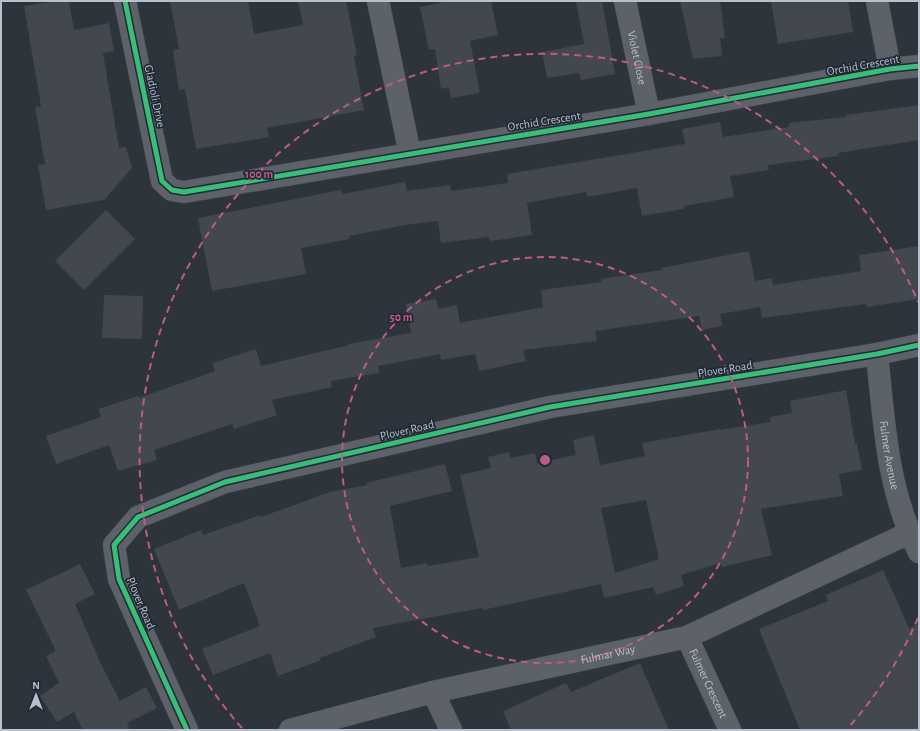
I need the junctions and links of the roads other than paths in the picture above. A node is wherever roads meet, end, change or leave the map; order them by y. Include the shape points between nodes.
1 (125, 1) edge
2 (378, 1) edge
3 (625, 1) edge
4 (877, 1) edge
5 (919, 66) edge
6 (890, 70) junction
7 (649, 114) junction
8 (410, 154) junction
9 (172, 190) joint
10 (919, 345) edge
11 (877, 354) junction
12 (909, 533) junction
13 (919, 552) edge
14 (687, 637) junction
15 (433, 692) junction
16 (187, 730) edge
17 (290, 730) edge
18 (451, 730) edge
19 (730, 730) edge

1 - 9 street, Gladioli Drive via 162,181
2 - 8 street
3 - 7 street, Violet Close
4 - 6 street
5 - 6 street, Orchid Crescent
6 - 7 street, Orchid Crescent
7 - 8 street, Orchid Crescent
8 - 9 street, Orchid Crescent via 184,192
10 - 11 street, Plover Road
11 - 12 street, Fulmer Avenue via 889,461
11 - 16 street, Plover Road via 550,407 225,482 138,517 114,545 119,578
12 - 13 street, Fulmer Avenue
12 - 14 street, Fulmar Way
14 - 15 street, Fulmar Way
14 - 19 street, Fulmer Crescent
15 - 17 street, Fulmar Way
15 - 18 street

